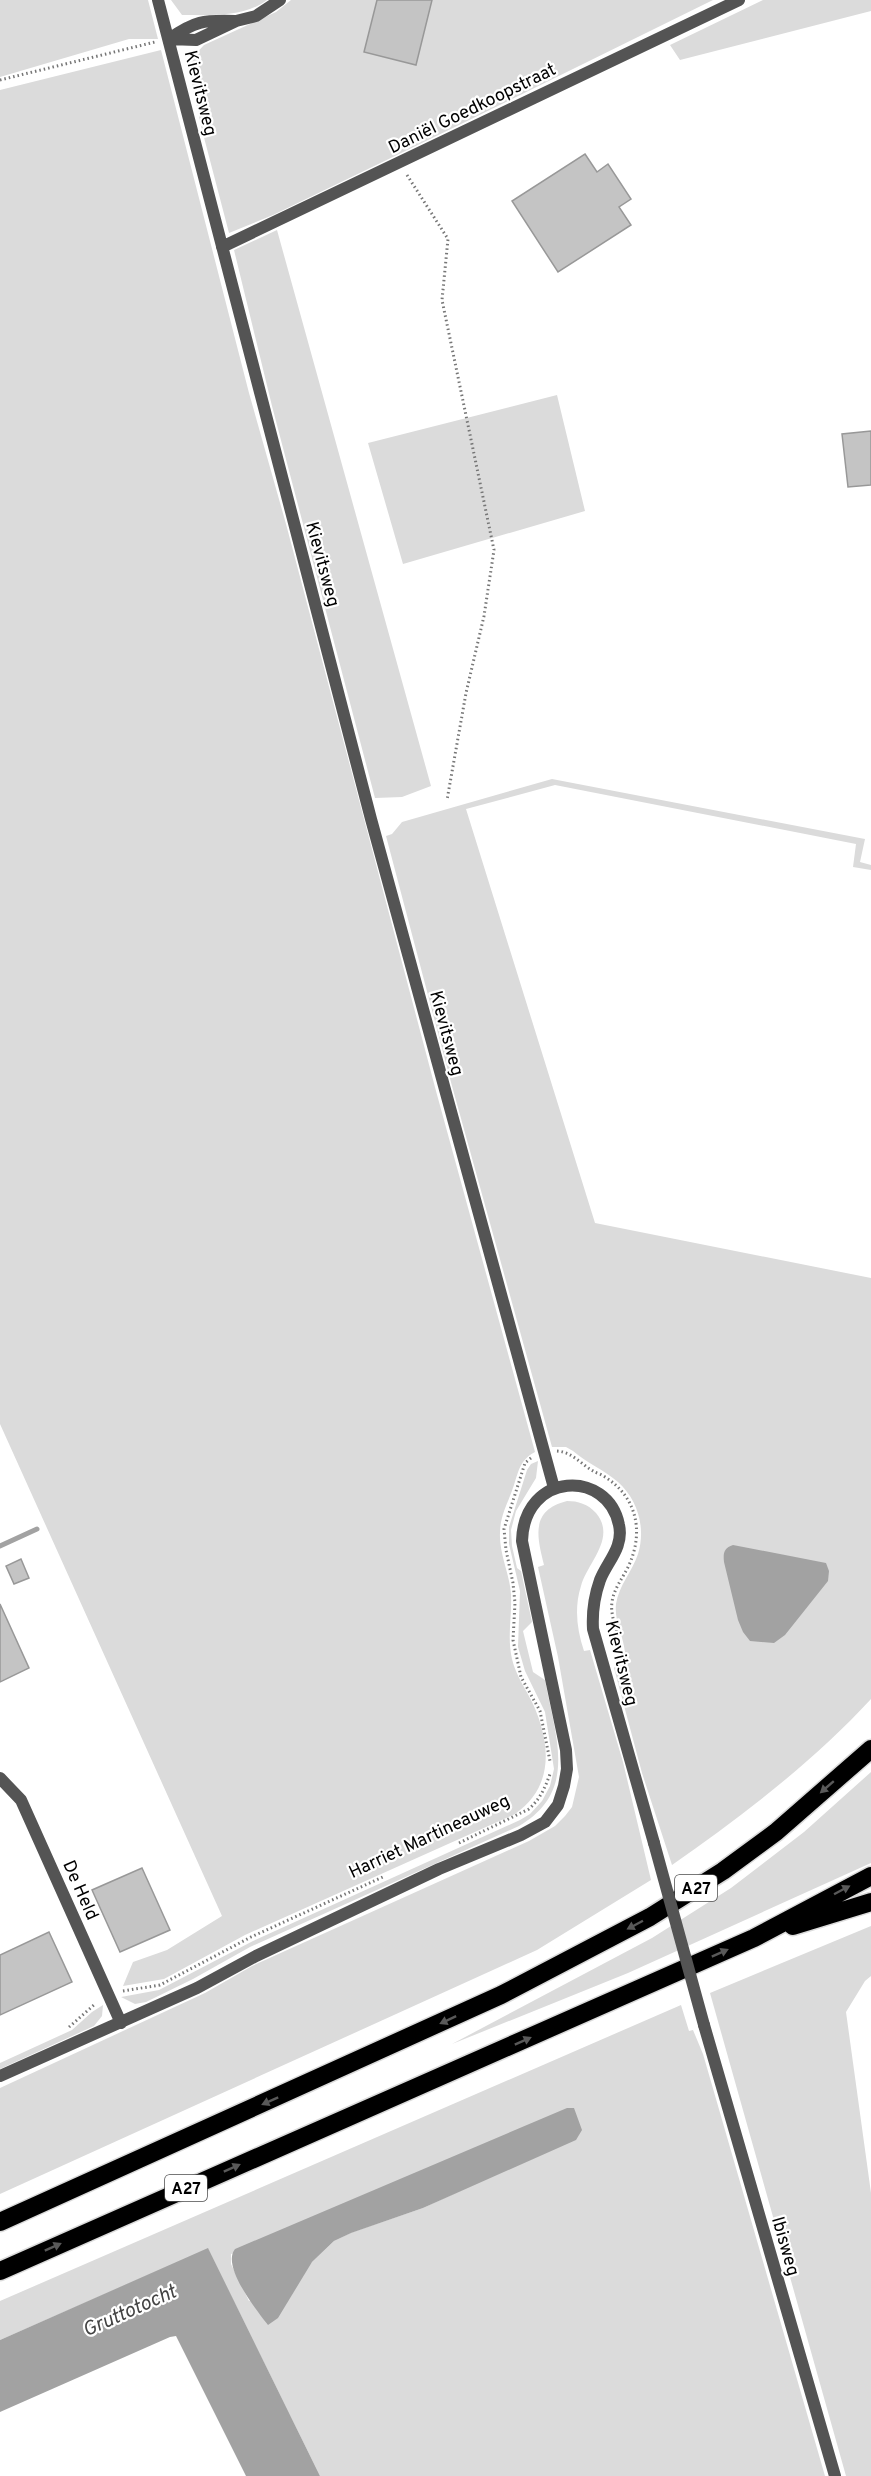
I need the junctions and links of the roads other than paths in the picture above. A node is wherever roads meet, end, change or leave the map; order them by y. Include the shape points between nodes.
1 (158, 0) edge
2 (280, 0) edge
3 (739, 0) edge
4 (169, 39) junction
5 (222, 247) junction
6 (554, 1488) junction
7 (871, 1749) edge
8 (0, 1778) edge
9 (871, 1876) edge
10 (871, 1902) edge
11 (754, 1938) junction
12 (121, 2023) junction
13 (704, 2025) joint
14 (0, 2076) edge
15 (0, 2222) edge
16 (0, 2271) edge
17 (835, 2476) edge

1 - 4 street, Kievitsweg
2 - 4 street via 256,16 196,40
3 - 5 street, Daniël Goedkoopstraat
4 - 5 street, Kievitsweg
5 - 6 street, Kievitsweg via 370,819
6 - 12 street, Harriet Martineauweg via 535,1500 523,1525 522,1541 566,1750 564,1786 558,1805 545,1822
6 - 13 street, Kievitsweg, bridge via 590,1489 608,1503 620,1527 617,1551 594,1600 593,1629
7 -> 15 highway, A27 via 776,1832 650,1917 501,1995
8 - 12 street, De Held via 21,1800
11 -> 9 highway, A27
10 - 11 highway, A27
16 -> 11 highway, A27
12 - 14 street, Harriet Martineauweg
13 - 17 street, Ibisweg

